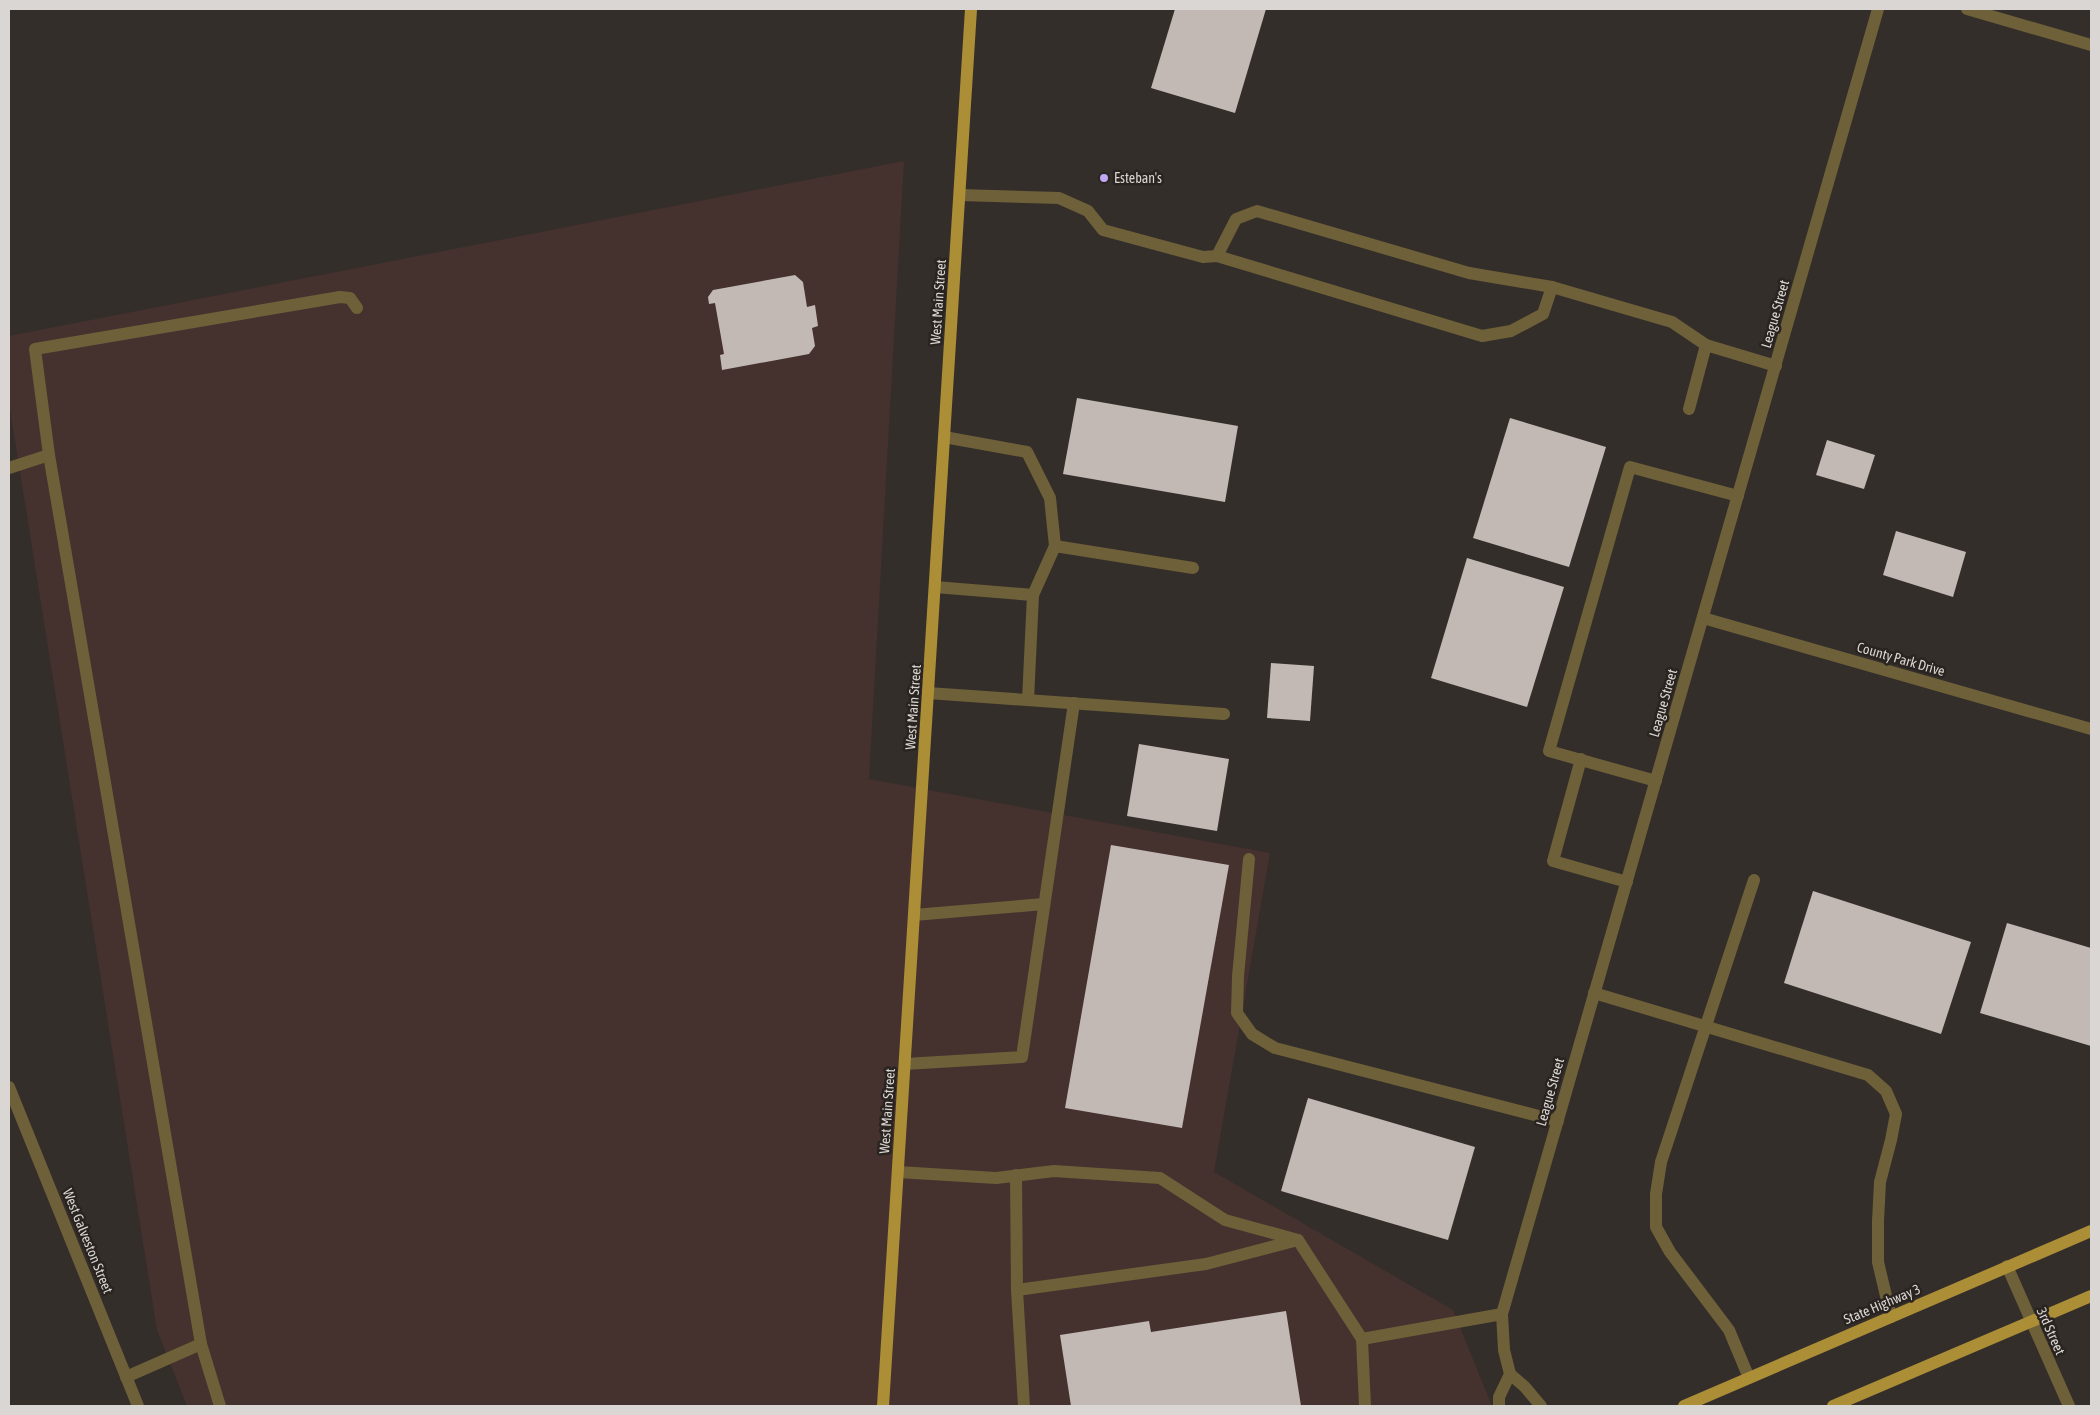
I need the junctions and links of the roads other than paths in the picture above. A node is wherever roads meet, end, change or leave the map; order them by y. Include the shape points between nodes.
1 (971, 9) edge
2 (1878, 9) edge
3 (1967, 9) edge
4 (2091, 45) edge
5 (960, 195) junction
6 (1217, 256) junction
7 (1552, 287) junction
8 (357, 308) dead end
9 (1706, 345) junction
10 (1776, 366) junction
11 (1689, 409) dead end
12 (944, 437) junction
13 (49, 455) junction
14 (9, 468) edge
15 (1738, 496) junction
16 (1055, 546) junction
17 (1193, 568) dead end
18 (935, 588) junction
19 (1033, 595) junction
20 (1703, 618) junction
21 (928, 693) junction
22 (1028, 700) junction
23 (1074, 704) junction
24 (1224, 714) dead end
25 (2091, 730) edge
26 (1581, 759) junction
27 (1656, 781) junction
28 (1249, 860) dead end
29 (1754, 880) dead end
30 (1627, 882) junction
31 (1044, 904) junction
32 (914, 916) junction
33 (1594, 993) junction
34 (1706, 1027) junction
35 (905, 1064) junction
36 (9, 1088) edge
37 (1558, 1121) junction
38 (898, 1172) junction
39 (1016, 1175) junction
40 (2091, 1232) edge
41 (1298, 1240) junction
42 (2008, 1266) junction
43 (1016, 1290) junction
44 (2091, 1296) edge
45 (1502, 1314) junction
46 (1891, 1317) junction
47 (2030, 1321) junction
48 (1362, 1339) junction
49 (201, 1344) junction
50 (1510, 1374) junction
51 (126, 1377) junction
52 (1749, 1378) junction
53 (138, 1406) edge
54 (220, 1406) edge
55 (884, 1406) edge
56 (1024, 1406) edge
57 (1365, 1406) edge
58 (1499, 1406) edge
59 (1541, 1406) edge
60 (1684, 1406) edge
61 (1834, 1406) edge
62 (2069, 1406) edge

1 - 5 main road, West Main Street
2 - 10 street, League Street
3 - 4 street
5 - 6 street via 1059,198 1088,211 1104,230 1202,257
5 - 12 main road, West Main Street
6 - 7 street via 1236,220 1257,211 1469,273
6 - 7 street via 1482,336 1511,331 1543,314
7 - 9 street via 1672,322
8 - 13 street via 350,298 340,296 35,348
9 - 10 street
9 - 11 street
10 - 15 street, League Street
12 - 16 street via 1027,452 1050,498
12 - 18 main road, West Main Street
13 - 14 street
13 - 49 street
15 - 20 street, League Street
15 - 26 street via 1630,467 1549,750
16 - 17 street
16 - 19 street
18 - 19 street
18 - 21 main road, West Main Street
19 - 22 street
20 - 25 street, County Park Drive
20 - 27 street, League Street
21 - 22 street
21 - 32 main road, West Main Street
22 - 23 street
23 - 24 street
23 - 31 street
26 - 27 street
26 - 30 street via 1553,861
27 - 30 street, League Street
28 - 37 street via 1237,1014 1252,1034 1275,1048
29 - 34 street
30 - 33 street, League Street
31 - 32 street
31 - 35 street via 1022,1057
32 - 35 main road, West Main Street
33 - 34 street
33 - 37 street, League Street
34 - 46 street via 1868,1075 1886,1092 1896,1114 1880,1182 1878,1262
34 - 52 street via 1662,1162 1656,1194 1656,1227 1670,1252 1729,1330
35 - 38 main road, West Main Street
36 - 51 street, West Galveston Street
37 - 45 street, League Street
38 - 39 street via 996,1178
38 - 55 main road, West Main Street
39 - 41 street via 1054,1171 1160,1178 1225,1220
39 - 43 street
40 - 42 main road, State Highway 3
41 - 43 street via 1206,1264
41 - 48 street
42 - 46 main road, State Highway 3
42 - 47 street, 3rd Street
43 - 56 street
44 - 47 main road
45 - 48 street
45 - 50 street, League Street via 1504,1350
46 - 52 main road, State Highway 3
47 - 61 main road
47 - 62 street, 3rd Street
48 - 57 street
49 - 51 street
49 - 54 street
50 - 58 street via 1499,1397
50 - 59 street
51 - 53 street, West Galveston Street
52 - 60 main road, State Highway 3

